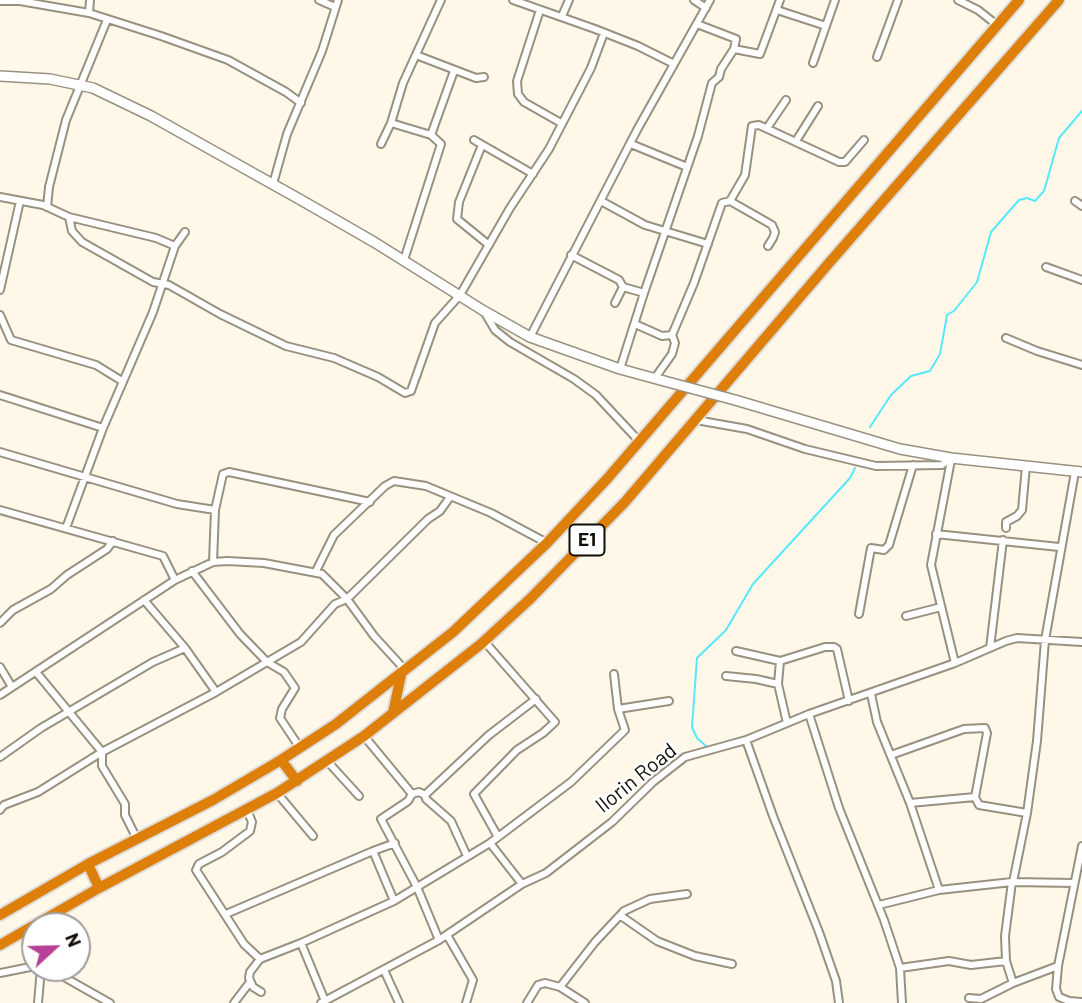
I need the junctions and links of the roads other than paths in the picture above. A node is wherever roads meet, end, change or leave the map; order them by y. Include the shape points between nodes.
1 (90, 0) edge
2 (319, 0) edge
3 (441, 0) edge
4 (513, 0) edge
5 (569, 0) edge
6 (694, 0) edge
7 (710, 0) edge
8 (780, 0) edge
9 (835, 0) edge
10 (898, 0) edge
11 (958, 0) edge
12 (1019, 0) edge
13 (1059, 0) edge
14 (0, 1) edge
15 (337, 4) edge
16 (706, 8) junction
17 (540, 10) junction
18 (777, 10) junction
19 (89, 13) junction
20 (562, 16) junction
21 (107, 20) junction
22 (697, 24) junction
23 (998, 25) junction
24 (825, 26) junction
25 (604, 33) junction
26 (734, 49) junction
27 (416, 55) junction
28 (877, 57) dead end
29 (813, 63) dead end
30 (674, 64) junction
31 (453, 71) junction
32 (0, 76) edge
33 (484, 77) dead end
34 (80, 83) junction
35 (786, 100) dead end
36 (301, 103) junction
37 (818, 106) dead end
38 (391, 123) junction
39 (561, 123) junction
40 (767, 128) junction
41 (431, 135) junction
42 (864, 139) dead end
43 (474, 140) dead end
44 (796, 141) junction
45 (381, 144) dead end
46 (631, 144) junction
47 (482, 145) junction
48 (687, 167) junction
49 (533, 174) junction
50 (273, 184) junction
51 (0, 197) edge
52 (20, 201) junction
53 (601, 201) junction
54 (730, 201) junction
55 (1075, 201) dead end
56 (1082, 206) edge
57 (47, 207) junction
58 (69, 217) junction
59 (664, 231) junction
60 (185, 232) dead end
61 (708, 244) junction
62 (489, 245) junction
63 (175, 246) junction
64 (768, 246) dead end
65 (571, 255) junction
66 (404, 260) junction
67 (1046, 267) dead end
68 (1082, 280) edge
69 (160, 285) junction
70 (623, 287) junction
71 (0, 290) edge
72 (460, 295) junction
73 (643, 296) junction
74 (615, 303) dead end
75 (484, 312) junction
76 (0, 316) edge
77 (635, 324) junction
78 (672, 335) junction
79 (530, 337) junction
80 (1006, 338) dead end
81 (1082, 365) edge
82 (620, 369) junction
83 (660, 379) junction
84 (122, 381) junction
85 (0, 395) edge
86 (694, 420) junction
87 (103, 428) junction
88 (639, 441) junction
89 (0, 452) edge
90 (951, 458) junction
91 (913, 465) junction
92 (1026, 466) junction
93 (1078, 472) edge
94 (84, 476) junction
95 (450, 497) junction
96 (370, 502) junction
97 (0, 510) edge
98 (215, 510) junction
99 (66, 528) junction
100 (1006, 528) dead end
101 (936, 534) junction
102 (1003, 540) junction
103 (113, 541) junction
104 (547, 543) junction
105 (1059, 547) junction
106 (213, 562) junction
107 (192, 571) junction
108 (316, 571) junction
109 (174, 580) junction
110 (346, 599) junction
111 (144, 600) junction
112 (941, 607) junction
113 (859, 614) dead end
114 (906, 617) dead end
115 (0, 623) edge
116 (1045, 640) junction
117 (484, 641) junction
118 (1082, 642) edge
119 (186, 648) junction
120 (990, 648) junction
121 (736, 651) dead end
122 (780, 661) junction
123 (267, 662) junction
124 (955, 663) junction
125 (0, 667) edge
126 (36, 672) junction
127 (403, 673) junction
128 (614, 674) dead end
129 (726, 676) dead end
130 (778, 684) junction
131 (12, 687) junction
132 (216, 691) junction
133 (871, 694) junction
134 (0, 695) edge
135 (536, 699) junction
136 (670, 701) dead end
137 (849, 701) junction
138 (618, 709) junction
139 (69, 712) junction
140 (393, 713) junction
141 (809, 715) junction
142 (787, 723) junction
143 (363, 736) junction
144 (746, 740) junction
145 (300, 748) junction
146 (102, 752) junction
147 (891, 755) junction
148 (0, 757) edge
149 (281, 760) junction
150 (328, 761) junction
151 (297, 780) junction
152 (278, 793) junction
153 (412, 794) junction
154 (425, 795) junction
155 (359, 796) dead end
156 (975, 797) junction
157 (910, 803) junction
158 (0, 810) edge
159 (247, 810) junction
160 (1027, 813) junction
161 (313, 836) dead end
162 (498, 837) junction
163 (137, 839) junction
164 (395, 843) junction
165 (490, 843) junction
166 (1082, 846) edge
167 (373, 850) junction
168 (467, 856) junction
169 (88, 864) junction
170 (1012, 882) junction
171 (1074, 883) junction
172 (522, 884) junction
173 (417, 887) junction
174 (99, 888) junction
175 (939, 890) junction
176 (687, 894) dead end
177 (394, 901) junction
178 (879, 905) junction
179 (226, 914) junction
180 (0, 915) edge
181 (621, 916) junction
182 (447, 935) junction
183 (439, 940) junction
184 (301, 943) junction
185 (0, 945) edge
186 (260, 959) junction
187 (1006, 961) junction
188 (733, 964) dead end
189 (1058, 966) junction
190 (900, 968) junction
191 (21, 969) edge
192 (384, 970) junction
193 (0, 973) edge
194 (40, 982) edge
195 (71, 982) edge
196 (250, 982) junction
197 (1013, 983) junction
198 (560, 987) junction
199 (261, 992) dead end
200 (969, 998) dead end
201 (105, 1002) edge
202 (323, 1002) edge
203 (1082, 1002) edge
204 (38, 1003) edge
205 (234, 1003) edge
206 (399, 1003) edge
207 (466, 1003) edge
208 (527, 1003) edge
209 (585, 1003) edge
210 (839, 1003) edge
211 (902, 1003) edge

1 - 19 street
2 - 15 street
3 - 27 street
4 - 17 street
5 - 20 street
6 - 16 street
7 - 16 street
8 - 18 street
9 - 24 street
10 - 28 street
11 - 23 street
12 - 23 highway, E1
13 - 86 highway, E1
14 - 19 street
15 - 36 street
16 - 22 street
17 - 20 street
17 - 39 street via 517,81 518,94
18 - 24 street
18 - 26 street via 760,54
19 - 21 street
20 - 25 street
21 - 34 street
21 - 36 street via 228,60
22 - 26 street via 736,39
22 - 30 street
23 - 88 highway, E1
24 - 29 street
25 - 30 street
25 - 39 street via 580,93
26 - 48 street via 712,83
27 - 31 street
27 - 38 street
30 - 46 street
31 - 33 street
31 - 41 street
32 - 34 main road
34 - 50 main road
34 - 57 street via 66,120
35 - 40 street
36 - 50 street
37 - 44 street
38 - 41 street
38 - 45 street
39 - 49 street
40 - 44 street
40 - 54 street via 752,127 745,175
41 - 66 street via 441,144
42 - 44 street via 845,162
43 - 47 street
46 - 48 street
46 - 53 street
47 - 49 street
47 - 62 street via 458,202 457,219
48 - 59 street
49 - 62 street
50 - 66 main road
51 - 52 street
52 - 57 street
52 - 71 street
53 - 59 street
53 - 65 street
54 - 61 street via 722,203
54 - 64 street via 772,225 774,238
55 - 56 street
57 - 58 street
58 - 63 street
58 - 69 street via 72,231 82,242
59 - 61 street
59 - 73 street
60 - 63 street
61 - 78 street
62 - 72 street
63 - 69 street
65 - 70 street via 619,280
65 - 79 street
66 - 72 main road
67 - 68 street
69 - 72 street via 169,285 286,346 334,358 405,393 415,386 435,323
69 - 84 street
70 - 73 street
70 - 74 street
72 - 75 main road
73 - 77 street
75 - 79 main road
75 - 88 street via 510,342 596,395
76 - 84 street via 11,340 96,365
77 - 78 street via 662,336
77 - 82 street
78 - 83 street via 676,343
79 - 82 main road
80 - 81 street
82 - 83 main road
83 - 90 main road, bridge via 889,446
84 - 87 street
85 - 87 street
86 - 91 street via 736,426 876,466
86 - 117 highway, E1 via 625,502
87 - 94 street
88 - 104 highway, E1
89 - 94 street
90 - 91 street via 942,465
90 - 92 main road
90 - 101 street
91 - 113 street via 890,545 884,550 871,548
92 - 93 main road
92 - 100 street via 1022,510 1006,522
93 - 105 street
94 - 98 street via 177,504
94 - 99 street
95 - 96 street via 426,486 394,481
95 - 104 street
95 - 110 street
96 - 98 street via 229,472 221,477
96 - 108 street via 334,535
97 - 99 street
98 - 106 street
99 - 103 street
101 - 102 street
101 - 112 street via 931,565
102 - 105 street
102 - 120 street
103 - 109 street via 163,556
103 - 115 street
104 - 127 highway, E1 via 463,624
105 - 116 street
106 - 107 street
106 - 108 street
107 - 109 street
107 - 123 street
108 - 110 street
109 - 111 street
110 - 123 street via 335,604 302,642
110 - 127 street
111 - 119 street
111 - 126 street
112 - 114 street
112 - 124 street
116 - 118 street, Ilorin Road
116 - 120 street, Ilorin Road via 1017,638
116 - 160 street
117 - 135 street
117 - 140 highway, E1
119 - 132 street
119 - 139 street via 153,662
120 - 124 street, Ilorin Road
121 - 122 street
122 - 130 street
122 - 137 street via 834,647
123 - 132 street
123 - 145 street via 284,672 295,688 280,718
124 - 133 street, Ilorin Road
125 - 131 street
126 - 131 street
126 - 139 street
127 - 140 highway
127 - 145 highway, E1
128 - 138 street
129 - 130 street
130 - 142 street
131 - 134 street
132 - 146 street
133 - 137 street, Ilorin Road
133 - 147 street
135 - 154 street
135 - 162 street via 555,722 517,750 474,793
136 - 138 street
137 - 141 street, Ilorin Road
138 - 162 street via 624,733 571,782
139 - 146 street
139 - 148 street
140 - 143 highway, E1
141 - 142 street, Ilorin Road
141 - 178 street via 839,808
142 - 144 street, Ilorin Road
143 - 150 highway, E1
143 - 153 street
144 - 172 street, Ilorin Road via 680,760 612,822 546,873
144 - 210 street via 819,932
145 - 149 highway, E1
146 - 158 street
146 - 163 street via 102,765 125,804 125,815
147 - 156 street via 964,729 985,728
147 - 157 street
149 - 151 highway
149 - 163 highway, E1
150 - 151 highway, E1
150 - 155 street
151 - 152 highway, E1
152 - 159 highway, E1
152 - 161 street
153 - 154 street
153 - 164 street via 381,819
154 - 168 street via 451,821
156 - 157 street
156 - 160 street via 980,806
157 - 175 street
159 - 174 highway, E1
159 - 179 street via 250,831 196,870
160 - 170 street
162 - 165 street
163 - 169 highway, E1
164 - 167 street
164 - 173 street
165 - 168 street
165 - 172 street
166 - 171 street
167 - 177 street
167 - 179 street
168 - 173 street
169 - 174 highway
169 - 180 highway, E1
170 - 171 street
170 - 175 street
170 - 187 street
171 - 189 street
172 - 182 street, Ilorin Road
173 - 177 street
173 - 183 street
174 - 185 highway, E1
175 - 178 street
176 - 181 street via 637,903
177 - 184 street
178 - 190 street
179 - 186 street via 244,944
181 - 188 street via 657,941
181 - 198 street
182 - 183 street, Ilorin Road
182 - 207 street via 472,980
183 - 192 street, Ilorin Road
184 - 186 street
184 - 202 street
186 - 196 street via 250,972
187 - 190 street via 971,965 949,961
187 - 197 street
189 - 197 street
189 - 203 street via 1056,994 1069,1002
190 - 211 street
191 - 193 street
192 - 202 street, Ilorin Road
192 - 206 street
194 - 204 street
195 - 201 street
196 - 199 street
196 - 205 street
197 - 200 street via 981,999
198 - 208 street via 541,983
198 - 209 street

